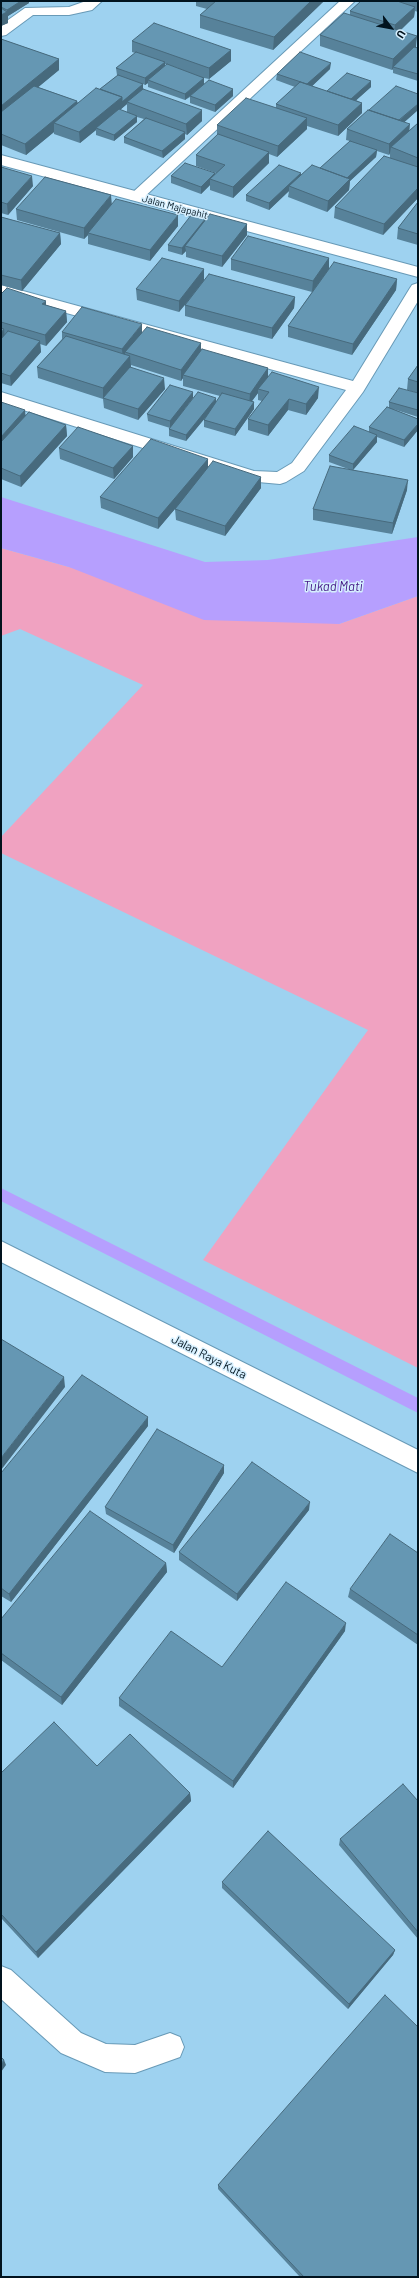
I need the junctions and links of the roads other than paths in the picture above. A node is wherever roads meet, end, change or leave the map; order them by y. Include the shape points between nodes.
1 (95, 1) edge
2 (348, 1) edge
3 (1, 32) edge
4 (1, 160) edge
5 (136, 197) junction
6 (418, 272) edge
7 (418, 288) edge
8 (1, 290) edge
9 (357, 388) junction
10 (1, 397) edge
11 (1, 1251) edge
12 (418, 1462) edge
13 (1, 1980) edge
14 (170, 2047) dead end

1 - 3 street via 87,7 69,11 30,11
2 - 5 street
4 - 5 street, Jalan Majapahit
5 - 6 street, Jalan Majapahit
7 - 9 street
8 - 9 street
9 - 10 street via 298,467 280,478 266,479
11 - 12 street, Jalan Raya Kuta
13 - 14 street via 71,2043 105,2058 135,2059

